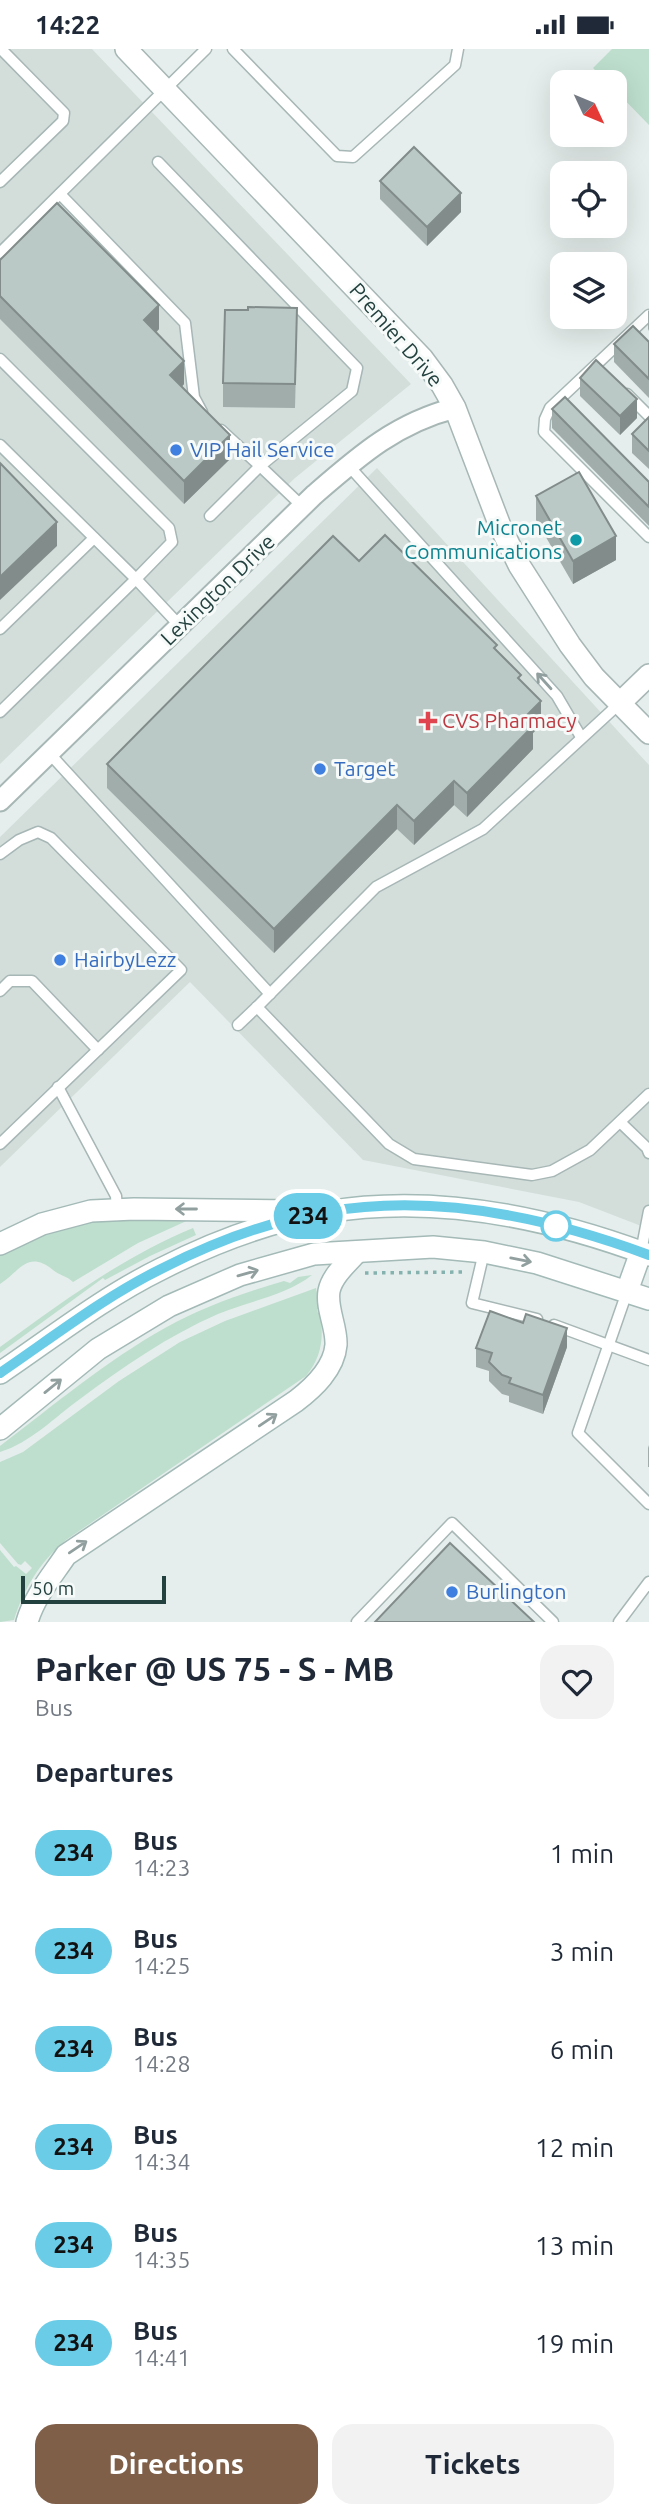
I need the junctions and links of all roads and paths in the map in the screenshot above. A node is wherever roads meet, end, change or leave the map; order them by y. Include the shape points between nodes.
1 (1, 49) edge
2 (126, 49) edge
3 (206, 49) edge
4 (233, 49) edge
5 (458, 49) edge
6 (165, 90) junction
7 (158, 162) dead end
8 (0, 182) edge
9 (60, 194) junction
10 (0, 253) edge
11 (649, 315) edge
12 (633, 330) junction
13 (641, 338) edge
14 (0, 359) edge
15 (597, 364) junction
16 (606, 373) edge
17 (623, 390) edge
18 (564, 396) junction
19 (573, 406) edge
20 (455, 408) junction
21 (649, 416) edge
22 (0, 445) edge
23 (348, 465) junction
24 (260, 466) junction
25 (302, 506) junction
26 (210, 516) dead end
27 (649, 537) edge
28 (94, 538) junction
29 (136, 579) junction
30 (181, 627) junction
31 (0, 629) edge
32 (649, 675) edge
33 (620, 703) junction
34 (0, 712) edge
35 (649, 733) edge
36 (581, 737) junction
37 (49, 753) junction
38 (0, 801) edge
39 (0, 854) edge
40 (0, 991) edge
41 (270, 994) junction
42 (257, 1007) junction
43 (238, 1025) dead end
44 (98, 1050) junction
45 (58, 1087) junction
46 (649, 1094) edge
47 (620, 1122) junction
48 (0, 1144) edge
49 (649, 1153) edge
50 (117, 1209) junction
51 (327, 1211) junction
52 (649, 1211) edge
53 (0, 1244) edge
54 (645, 1254) edge
55 (357, 1262) junction
56 (482, 1262) junction
57 (627, 1291) junction
58 (649, 1299) edge
59 (608, 1345) junction
60 (649, 1360) edge
61 (0, 1373) edge
62 (0, 1429) edge
63 (649, 1504) edge
64 (649, 1582) edge
65 (27, 1622) edge
66 (356, 1622) edge
67 (553, 1622) edge
68 (619, 1622) edge

1 - 8 lane via 64,113 63,121
2 - 6 main road, Premier Drive
3 - 6 lane
4 - 5 lane via 337,156 354,157 455,65
6 - 9 lane
6 - 20 main road, Premier Drive via 413,348
7 - 24 lane via 357,368 352,391
9 - 10 lane
9 - 24 lane via 185,323 194,397 203,414
11 - 12 lane
12 - 13 lane
12 - 15 lane
14 - 29 lane via 169,528 172,542
15 - 16 lane
15 - 18 lane
17 - 21 lane
18 - 19 lane
18 - 27 lane via 551,408 544,432
20 - 23 street, Lexington Drive via 426,415 401,428
20 - 33 main road, Premier Drive via 519,565 570,645
22 - 28 lane
23 - 25 street, Lexington Drive
36 -> 23 lane via 557,696
24 - 25 lane
24 - 26 lane
25 - 30 street, Lexington Drive
28 - 29 lane
28 - 31 lane
29 - 30 lane
29 - 34 lane
30 - 37 street, Lexington Drive
32 - 33 main road
33 - 35 main road, Premier Drive
33 - 36 lane
36 - 41 lane via 483,829 376,887
37 - 38 street, Lexington Drive
37 - 41 lane
39 - 44 lane via 38,832 51,838 181,970
40 - 44 lane via 10,981 32,981
41 - 42 lane
42 - 43 lane
42 - 47 lane via 389,1144 414,1159 531,1175 552,1171 590,1150
44 - 45 lane
45 - 48 lane
45 - 50 lane via 116,1196
46 - 47 lane
47 - 49 lane
51 -> 50 main road
50 - 53 main road via 58,1219
51 - 54 main road via 441,1206 500,1213
51 - 61 main road via 277,1222 161,1269 101,1303
52 - 54 lane
54 - 57 main road
55 - 56 path
55 - 56 main road via 433,1247
62 -> 55 main road via 98,1349 169,1306 240,1275 314,1254
65 -> 55 main road via 66,1555 316,1385 336,1345 329,1292 336,1277
56 -> 57 main road via 537,1263
56 - 59 lane via 472,1303 522,1314
57 - 58 main road
57 - 59 lane
59 - 60 lane
59 - 63 lane via 578,1433
64 - 68 lane
66 - 67 lane via 452,1523

